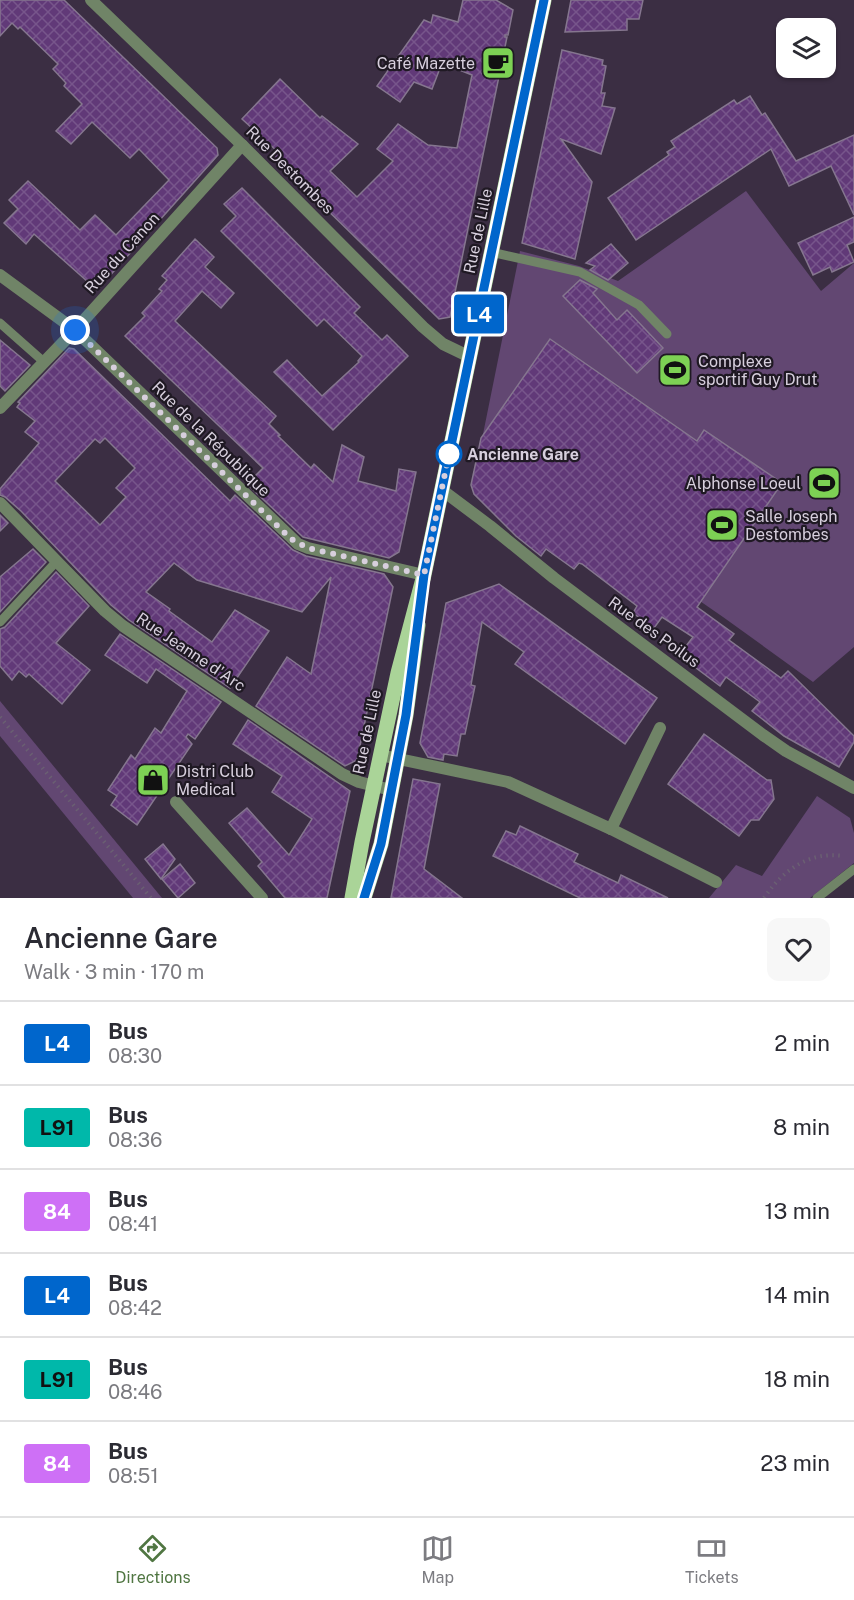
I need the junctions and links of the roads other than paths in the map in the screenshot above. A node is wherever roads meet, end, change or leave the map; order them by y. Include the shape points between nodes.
1 (91, 0) edge
2 (544, 0) edge
3 (242, 145) junction
4 (491, 252) junction
5 (0, 275) edge
6 (0, 323) edge
7 (75, 330) junction
8 (667, 334) dead end
9 (470, 357) junction
10 (44, 362) junction
11 (1, 404) edge
12 (442, 490) junction
13 (0, 503) edge
14 (57, 562) junction
15 (424, 575) junction
16 (0, 622) edge
17 (660, 728) dead end
18 (380, 755) junction
19 (397, 759) junction
20 (374, 786) junction
21 (854, 788) edge
22 (391, 790) junction
23 (176, 802) dead end
24 (611, 830) junction
25 (854, 869) edge
26 (716, 882) dead end
27 (262, 898) edge
28 (352, 898) edge
29 (364, 898) edge
30 (817, 898) edge

1 - 3 street, Rue Destombes
2 - 4 main road, Rue de Lille
3 - 7 street, Rue du Canon
3 - 9 street, Rue Destombes via 423,327 453,350
4 - 8 lane via 580,272 639,305
4 - 9 main road, Rue de Lille
5 - 7 street, Rue de la République
6 - 10 lane
7 - 10 street, Rue du Canon
7 - 15 street, Rue de la République via 298,544
9 - 12 main road, Rue de Lille
10 - 11 street, Rue du Canon
12 - 15 main road, Rue de Lille
12 - 21 street, Rue des Poilus via 786,751
13 - 14 street, Rue Jeanne d'Arc
14 - 16 lane
14 - 20 street, Rue Jeanne d'Arc via 123,626 329,766
15 - 18 main road, Rue de Lille
15 - 19 main road, Rue de Lille
17 - 24 street
18 - 19 street
18 - 20 main road, Rue de Lille
19 - 22 main road, Rue de Lille
19 - 24 street via 508,782
20 - 22 street, Rue Jeanne d'Arc
20 - 28 main road, Rue de Lille
22 - 29 main road, Rue de Lille via 381,844
23 - 27 street
24 - 26 street
25 - 30 lane

